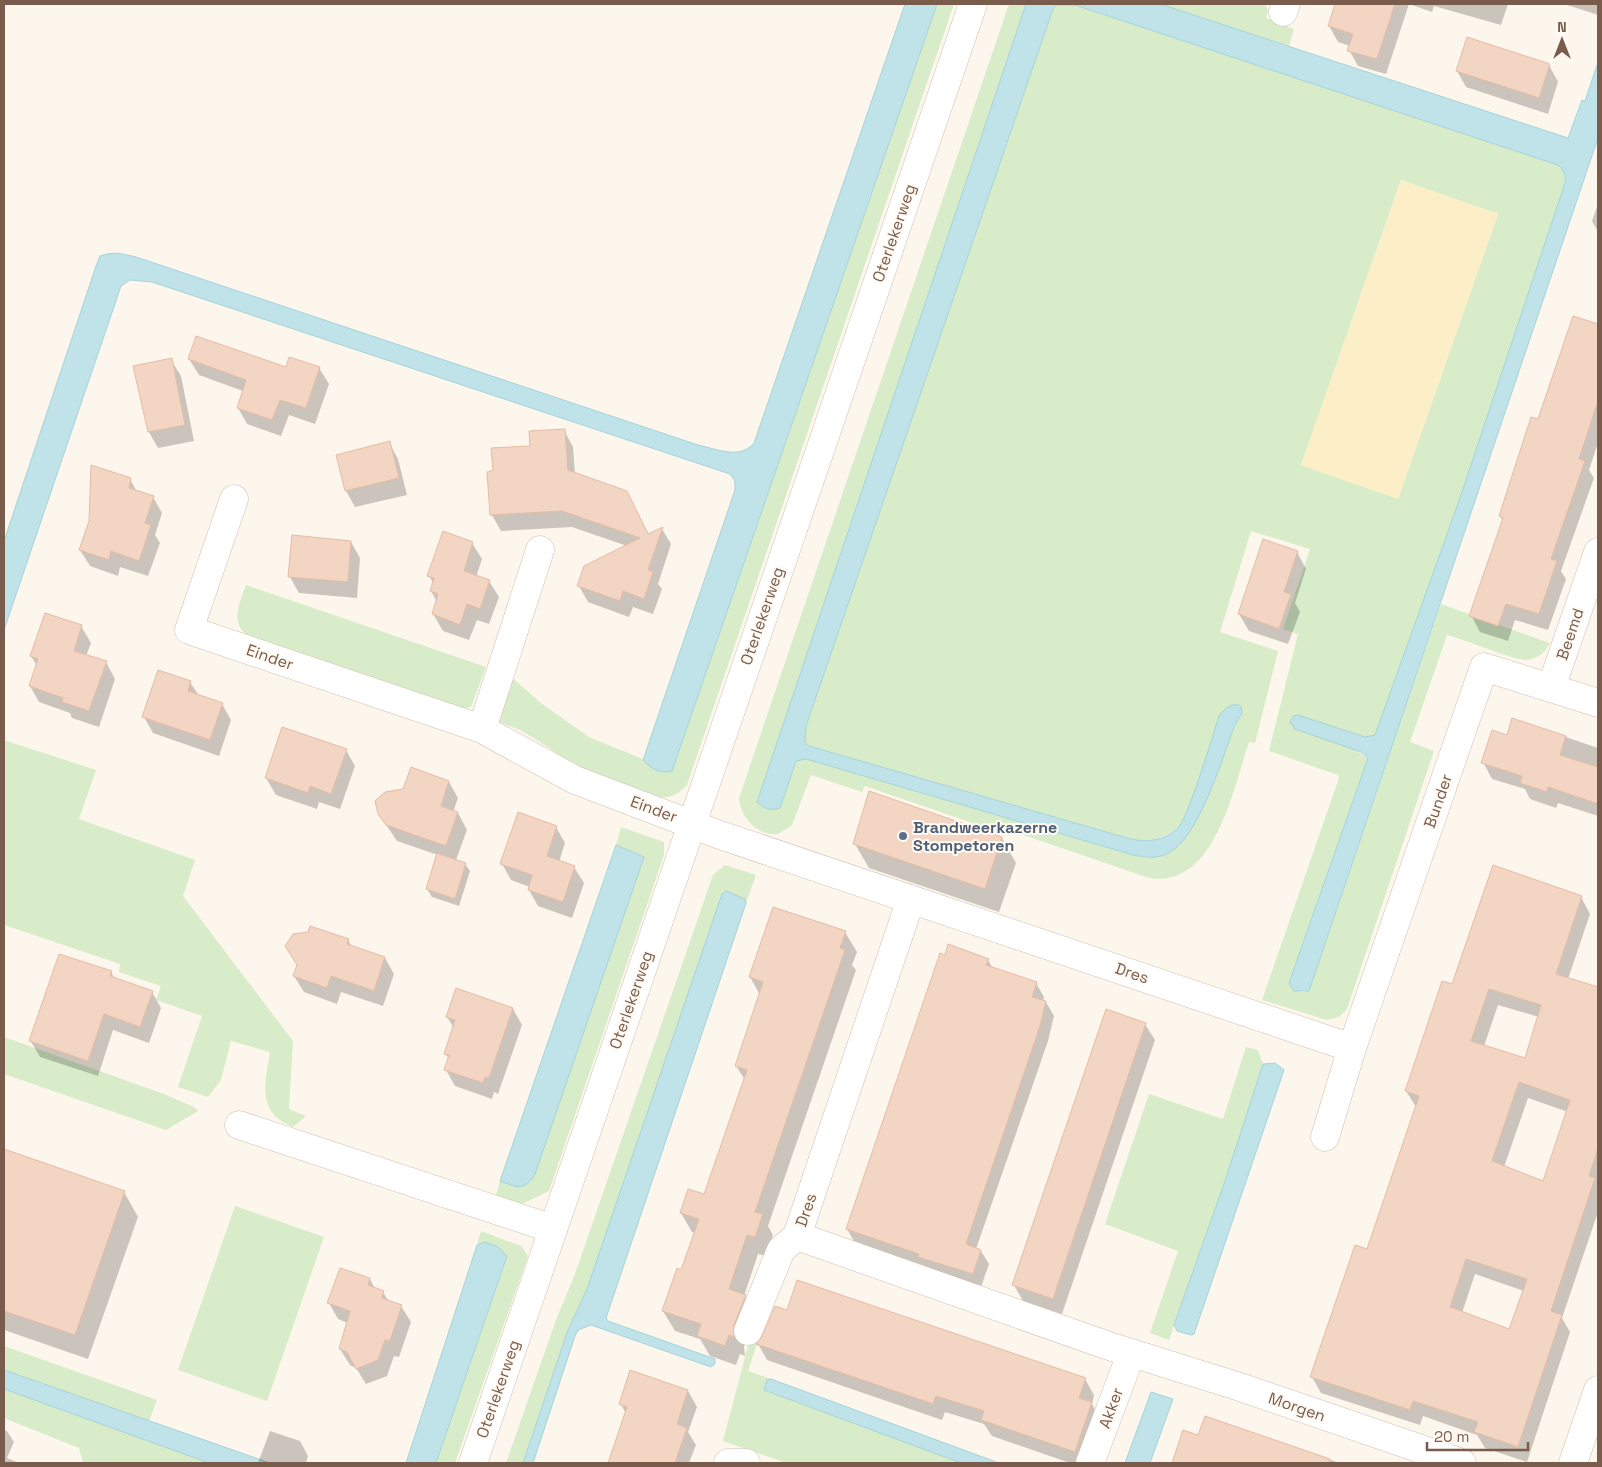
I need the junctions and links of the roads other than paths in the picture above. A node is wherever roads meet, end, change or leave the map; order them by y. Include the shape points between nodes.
1 (973, 4) edge
2 (234, 499) dead end
3 (540, 550) dead end
4 (1598, 552) edge
5 (1551, 688) junction
6 (1598, 703) edge
7 (482, 729) junction
8 (691, 824) junction
9 (911, 899) junction
10 (1352, 1048) junction
11 (239, 1125) dead end
12 (1325, 1137) dead end
13 (553, 1229) junction
14 (797, 1236) junction
15 (748, 1331) dead end
16 (1131, 1354) junction
17 (1598, 1390) edge
18 (473, 1463) edge
19 (728, 1463) edge
20 (746, 1463) edge
21 (1090, 1463) edge
22 (1462, 1463) edge
23 (1573, 1463) edge

1 - 8 street, Oterlekerweg
2 - 7 street, Einder via 189,630
3 - 7 street
4 - 5 street, Beemd
5 - 6 street, Bunder
5 - 10 street, Bunder via 1484,667
7 - 8 street, Einder via 575,780
8 - 9 street, Dres
8 - 13 street, Oterlekerweg
9 - 10 street, Dres
9 - 14 street, Dres
10 - 12 street
11 - 13 street
13 - 18 street, Oterlekerweg
14 - 15 street, Dres via 781,1250
14 - 16 street, Dres
16 - 21 street, Akker
16 - 22 street, Morgen via 1237,1386
17 - 23 street
19 - 20 street

